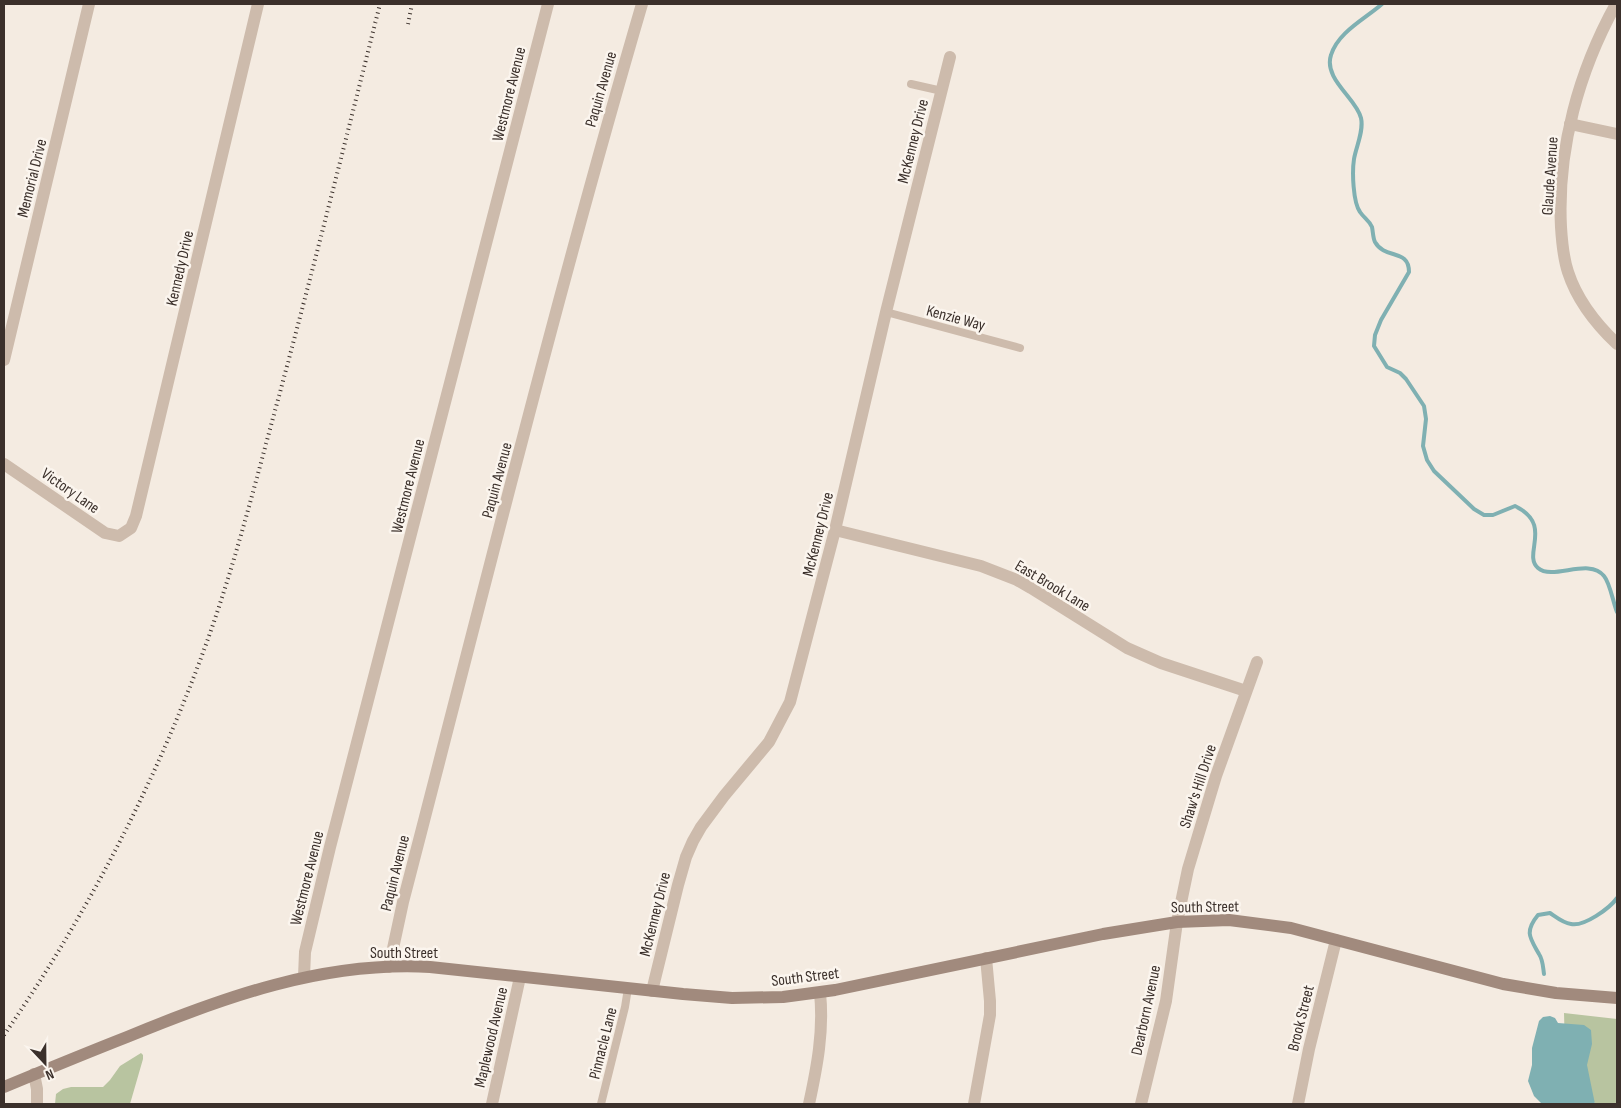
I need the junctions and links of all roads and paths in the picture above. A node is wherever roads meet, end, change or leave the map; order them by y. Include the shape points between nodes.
1 (89, 4) edge
2 (258, 4) edge
3 (548, 4) edge
4 (642, 4) edge
5 (1616, 4) edge
6 (950, 57) dead end
7 (911, 84) dead end
8 (942, 91) junction
9 (1570, 124) junction
10 (1617, 134) edge
11 (886, 312) junction
12 (1617, 344) edge
13 (1020, 348) dead end
14 (4, 360) edge
15 (4, 464) edge
16 (835, 530) junction
17 (123, 535) joint
18 (1257, 662) dead end
19 (1246, 691) junction
20 (1176, 922) junction
21 (1336, 940) junction
22 (986, 958) junction
23 (389, 967) junction
24 (304, 977) junction
25 (520, 977) junction
26 (628, 988) junction
27 (652, 991) junction
28 (820, 993) junction
29 (1617, 998) edge
30 (34, 1074) junction
31 (4, 1087) edge
32 (37, 1104) edge
33 (492, 1104) edge
34 (601, 1104) edge
35 (809, 1104) edge
36 (974, 1104) edge
37 (1141, 1104) edge
38 (1298, 1104) edge

1 - 14 street, Memorial Drive
2 - 17 street, Kennedy Drive via 136,516 131,528
3 - 24 street, Westmore Avenue via 328,856 305,952
4 - 23 street, Paquin Avenue via 551,330
5 - 9 street, Glaude Avenue via 1592,53
6 - 8 street, McKenney Drive
7 - 8 lane
8 - 11 street, McKenney Drive
9 - 10 street
9 - 12 street, Glaude Avenue via 1561,203 1565,262 1584,305
11 - 13 lane, Kenzie Way
11 - 16 street, McKenney Drive
15 - 17 street, Victory Lane via 105,533
16 - 19 street, East Brook Lane via 1000,573 1032,588 1127,648 1161,663
16 - 27 street, McKenney Drive via 790,702 769,742 694,840 678,885
18 - 19 street, Shaw's Hill Drive
19 - 20 street, Shaw's Hill Drive via 1200,826
20 - 21 street, South Street via 1248,922 1291,928
20 - 22 street, South Street
20 - 37 street, Dearborn Avenue via 1166,1001
21 - 29 street, South Street via 1503,984
21 - 38 street, Brook Street
22 - 28 street, South Street
22 - 36 street via 990,1015
23 - 24 street, South Street
23 - 25 street, South Street via 430,967
24 - 30 street, South Street via 248,991
25 - 26 street, South Street
25 - 33 street, Maplewood Avenue
26 - 27 street, South Street
26 - 34 lane, Pinnacle Lane
27 - 28 street, South Street via 746,998
28 - 35 street via 820,1044
30 - 31 street, South Street
30 - 32 street

